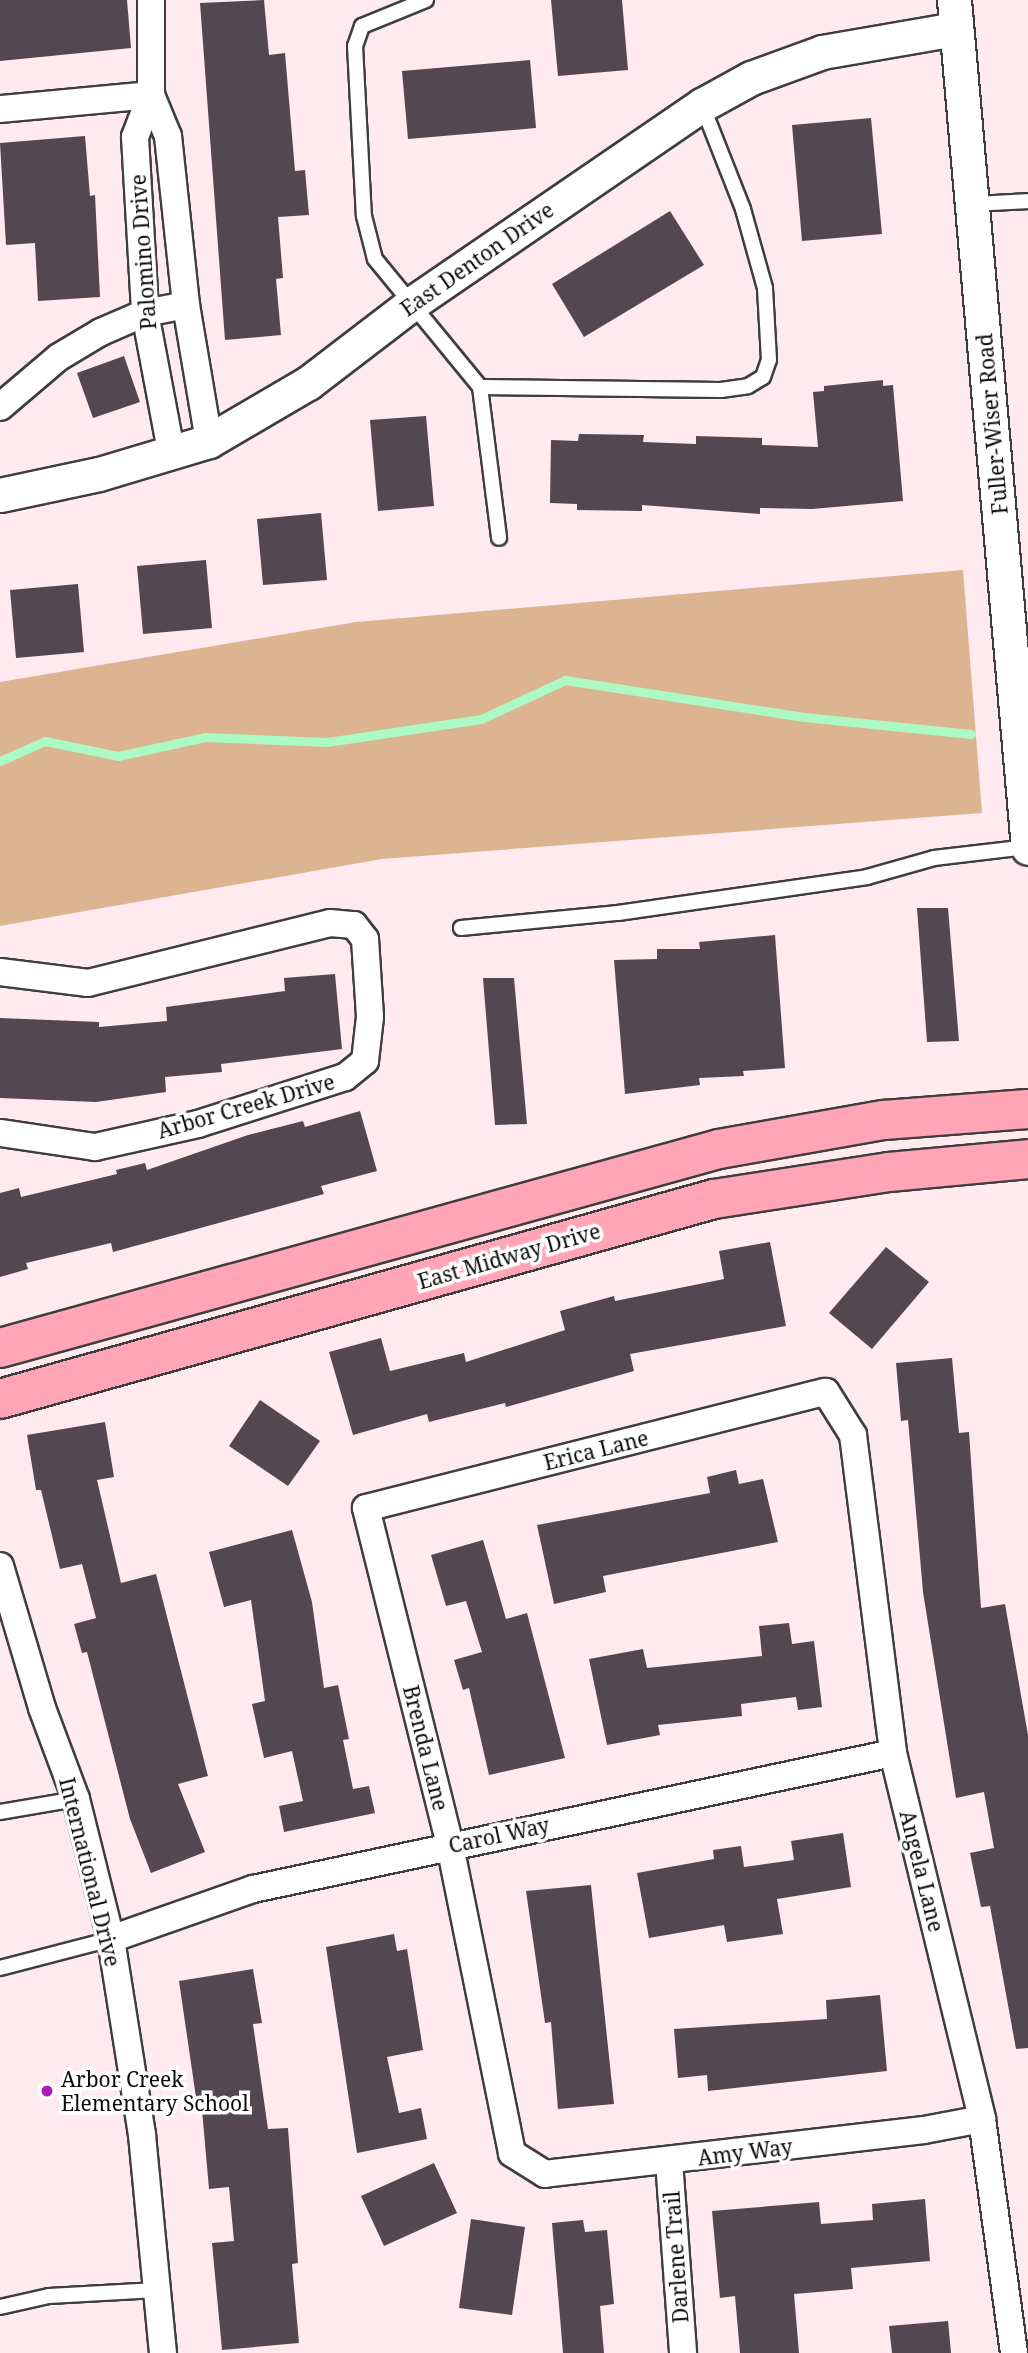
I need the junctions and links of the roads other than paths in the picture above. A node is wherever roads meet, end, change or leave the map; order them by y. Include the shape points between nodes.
1 (150, 0) edge
2 (426, 0) edge
3 (955, 14) edge
4 (151, 95) junction
5 (702, 105) junction
6 (0, 109) edge
7 (1028, 201) edge
8 (973, 204) junction
9 (414, 302) junction
10 (186, 305) junction
11 (145, 313) junction
12 (480, 387) junction
13 (0, 407) edge
14 (209, 441) junction
15 (171, 451) junction
16 (0, 495) edge
17 (499, 538) dead end
18 (1028, 847) edge
19 (461, 928) dead end
20 (0, 972) edge
21 (1028, 1109) edge
22 (0, 1133) edge
23 (1028, 1159) edge
24 (0, 1348) edge
25 (826, 1392) joint
26 (0, 1399) edge
27 (366, 1508) joint
28 (0, 1566) edge
29 (893, 1753) junction
30 (76, 1799) junction
31 (0, 1812) edge
32 (450, 1845) junction
33 (111, 1939) junction
34 (0, 1968) edge
35 (982, 2119) junction
36 (512, 2153) joint
37 (668, 2161) junction
38 (1016, 2267) edge
39 (157, 2290) junction
40 (0, 2307) edge
41 (1020, 2323) edge
42 (163, 2353) edge
43 (683, 2353) edge
44 (1014, 2353) edge

1 - 4 street, Palomino Drive
2 - 9 lane via 362,26 355,46 364,216 375,259
3 - 5 street, East Denton Drive via 822,52 751,78
3 - 8 street, Fuller-Wiser Road
4 - 6 street
4 - 10 street, Palomino Drive via 168,136
4 - 11 street, Palomino Drive via 135,136
5 - 9 street, East Denton Drive
5 - 12 lane via 743,209 765,288 769,360 763,377 748,386 721,390
7 - 8 lane
8 - 18 street, Fuller-Wiser Road
9 - 12 lane
9 - 14 street, East Denton Drive via 308,383
10 - 11 street
10 - 14 street, Palomino Drive
11 - 13 street via 59,357
11 - 15 street, Palomino Drive
12 - 17 lane
14 - 15 street, East Denton Drive
15 - 16 street, East Denton Drive via 99,474
18 - 19 lane via 934,858 867,877 618,913
20 - 22 street, Arbor Creek Drive via 88,983 330,923 354,925 365,939 370,1017 365,1061 345,1077 198,1124 95,1147
21 - 24 main road via 884,1120 719,1149
23 - 26 main road, East Midway Drive via 889,1172 714,1199
25 - 27 street, Erica Lane
25 - 29 street, Angela Lane via 853,1435
27 - 32 street, Brenda Lane
28 - 30 street, International Drive via 42,1708
29 - 32 street, Carol Way
29 - 35 street, Angela Lane
30 - 31 lane
30 - 33 street, International Drive
32 - 33 street, Carol Way via 253,1889
32 - 36 street, Brenda Lane
33 - 34 lane
33 - 39 street, International Drive via 142,2134
35 - 37 street, Amy Way
35 - 38 street, Angela Lane
36 - 37 street, Amy Way via 545,2174
37 - 43 street, Darlene Trail
38 - 41 street, Angela Lane
39 - 40 lane via 49,2296
39 - 42 street, International Drive
41 - 44 street, Angela Lane

